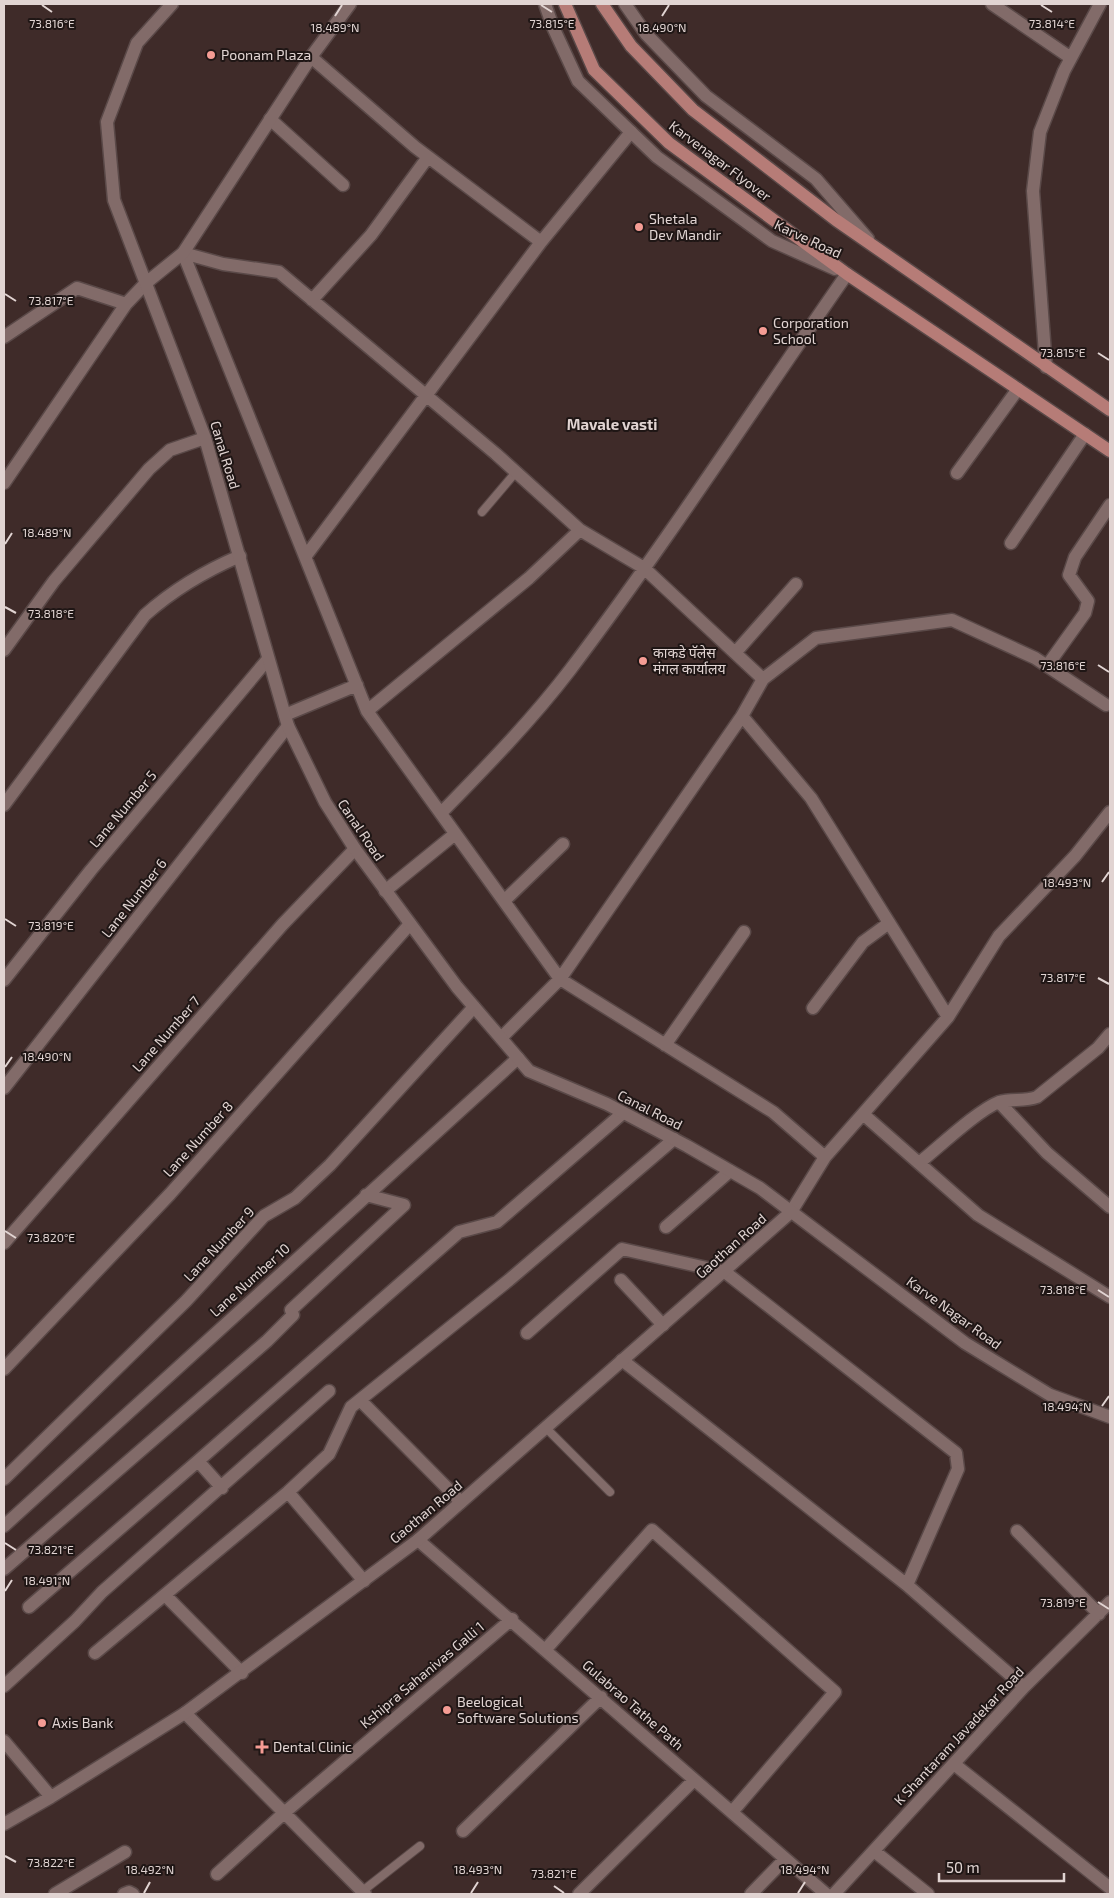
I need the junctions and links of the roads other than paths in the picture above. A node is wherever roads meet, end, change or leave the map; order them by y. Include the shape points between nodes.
1 (172, 4) edge
2 (350, 4) edge
3 (545, 4) edge
4 (565, 4) edge
5 (602, 4) edge
6 (625, 4) edge
7 (992, 4) edge
8 (1100, 4) edge
9 (311, 56) junction
10 (1071, 58) junction
11 (270, 119) junction
12 (631, 132) junction
13 (428, 157) junction
14 (343, 185) dead end
15 (541, 242) junction
16 (870, 242) junction
17 (183, 253) junction
18 (847, 274) junction
19 (146, 282) junction
20 (312, 300) junction
21 (126, 304) junction
22 (4, 337) edge
23 (1046, 367) junction
24 (1018, 389) junction
25 (426, 396) junction
26 (1110, 410) edge
27 (1085, 434) junction
28 (205, 438) junction
29 (1110, 451) edge
30 (516, 472) junction
31 (957, 473) dead end
32 (4, 483) edge
33 (1110, 505) edge
34 (482, 512) dead end
35 (580, 530) junction
36 (1011, 543) dead end
37 (240, 556) junction
38 (305, 557) junction
39 (644, 568) junction
40 (796, 584) dead end
41 (4, 650) edge
42 (736, 653) junction
43 (268, 658) junction
44 (1047, 666) junction
45 (763, 679) junction
46 (357, 685) junction
47 (1106, 705) dead end
48 (367, 711) junction
49 (742, 716) junction
50 (286, 720) junction
51 (4, 806) edge
52 (1110, 812) edge
53 (440, 813) junction
54 (455, 834) junction
55 (563, 844) dead end
56 (355, 849) junction
57 (385, 891) junction
58 (504, 901) junction
59 (889, 923) junction
60 (410, 924) junction
61 (744, 932) dead end
62 (560, 979) junction
63 (4, 980) edge
64 (474, 1007) junction
65 (813, 1008) dead end
66 (948, 1017) junction
67 (1110, 1034) edge
68 (501, 1038) junction
69 (665, 1045) junction
70 (518, 1058) junction
71 (4, 1088) edge
72 (999, 1102) junction
73 (623, 1113) junction
74 (863, 1114) junction
75 (674, 1139) junction
76 (825, 1157) junction
77 (919, 1163) junction
78 (730, 1171) junction
79 (366, 1195) junction
80 (1110, 1207) edge
81 (791, 1212) junction
82 (666, 1228) dead end
83 (4, 1243) edge
84 (725, 1272) junction
85 (621, 1280) dead end
86 (1110, 1297) edge
87 (663, 1325) junction
88 (527, 1333) dead end
89 (622, 1360) junction
90 (4, 1369) edge
91 (330, 1391) dead end
92 (360, 1400) junction
93 (1110, 1416) edge
94 (546, 1428) junction
95 (198, 1461) junction
96 (4, 1479) edge
97 (222, 1488) junction
98 (288, 1492) junction
99 (610, 1492) dead end
100 (461, 1502) junction
101 (4, 1526) edge
102 (1017, 1530) dead end
103 (418, 1540) junction
104 (4, 1570) edge
105 (364, 1581) junction
106 (907, 1585) junction
107 (165, 1595) junction
108 (29, 1607) dead end
109 (1107, 1608) edge
110 (512, 1619) junction
111 (546, 1649) junction
112 (95, 1653) dead end
113 (242, 1673) junction
114 (4, 1686) edge
115 (1024, 1687) junction
116 (601, 1697) junction
117 (185, 1713) junction
118 (4, 1741) edge
119 (954, 1764) junction
120 (694, 1780) junction
121 (51, 1797) junction
122 (732, 1812) junction
123 (284, 1813) junction
124 (4, 1824) edge
125 (463, 1831) dead end
126 (420, 1846) dead end
127 (874, 1851) junction
128 (125, 1852) dead end
129 (785, 1859) junction
130 (217, 1874) dead end
131 (1110, 1888) edge
132 (361, 1893) edge
133 (55, 1894) edge
134 (124, 1894) edge
135 (134, 1894) edge
136 (579, 1894) edge
137 (751, 1894) edge
138 (826, 1894) edge
139 (834, 1894) edge
140 (928, 1894) edge

1 - 19 street, Canal Road via 137,43 107,122 114,200
2 - 9 street
3 - 12 street, Karve Road via 578,81
4 - 18 main road, Karvenagar Flyover via 594,70 669,143
5 - 16 main road, Karvenagar Flyover via 631,46 693,110 836,220
6 - 16 street via 646,34 706,96 816,179
7 - 10 street
8 - 10 street
9 - 11 street
9 - 13 street
10 - 23 street via 1040,132 1034,191
11 - 14 street
11 - 17 street
12 - 15 street
12 - 18 street, Karve Road via 656,157 772,241
13 - 15 street
13 - 20 street via 371,235
15 - 25 street
16 - 23 main road
17 - 19 street
17 - 20 street via 223,264 280,272
17 - 38 street
18 - 24 main road, Karve Road
18 - 39 street
19 - 21 street
19 - 28 street, Canal Road
20 - 25 street
21 - 22 street via 77,288
21 - 32 street
23 - 26 main road
24 - 27 main road, Karve Road
24 - 31 street
25 - 30 street
25 - 38 street
27 - 29 main road, Karve Road
27 - 36 street
28 - 37 street, Canal Road
28 - 41 street via 170,450 149,469 54,582
30 - 34 lane
30 - 35 street
33 - 44 street via 1075,557 1069,575 1088,602 1085,613
35 - 39 street
35 - 48 street via 529,578
37 - 43 street, Canal Road
37 - 51 street via 208,570 145,615
38 - 46 street
39 - 42 street
39 - 53 street via 569,671 499,754
40 - 42 street
42 - 45 street
43 - 50 street, Canal Road
43 - 63 street, Lane Number 5
44 - 45 street via 952,620 816,638
44 - 47 street
45 - 49 street
46 - 48 street
46 - 50 street
48 - 53 street
49 - 59 street via 811,798
49 - 62 street
50 - 56 street, Canal Road via 324,802
50 - 71 street, Lane Number 6
52 - 66 street, Gaothan Road via 1076,856 999,936
53 - 54 street
54 - 57 street
54 - 58 street
55 - 58 street
56 - 57 street, Canal Road
56 - 83 street, Lane Number 7 via 282,925
57 - 60 street, Canal Road
58 - 62 street
59 - 65 street via 863,942
59 - 66 street
60 - 64 street, Canal Road
60 - 90 street, Lane Number 8 via 170,1194
61 - 69 street
62 - 68 street
62 - 69 street
64 - 68 street, Canal Road
64 - 96 street, Lane Number 9 via 330,1165 295,1198 264,1216 186,1301
66 - 74 street, Gaothan Road
67 - 72 street via 1098,1048 1037,1097
68 - 70 street, Canal Road
69 - 76 street via 773,1112
70 - 73 street, Canal Road via 529,1071
70 - 79 street, Lane Number 10
72 - 77 street
72 - 80 street via 1047,1153
73 - 75 street, Canal Road
73 - 95 street via 497,1222 459,1232
74 - 76 street, Gaothan Road
74 - 77 street
75 - 78 street, Canal Road
75 - 92 street
76 - 81 street, Gaothan Road
77 - 86 street via 978,1215
78 - 81 street, Canal Road via 760,1188
78 - 82 street
79 - 101 street, Lane Number 10
79 - 104 street via 404,1205 291,1310 293,1315 274,1334
81 - 84 street, Gaothan Road
81 - 93 street, Karve Nagar Road via 965,1343 1050,1395
84 - 87 street, Gaothan Road
84 - 88 street via 622,1249
84 - 106 street via 956,1453 958,1469
85 - 87 street
87 - 89 street, Gaothan Road
89 - 94 street, Gaothan Road
89 - 106 street
91 - 97 street
92 - 98 street via 351,1407 329,1454
92 - 100 street
94 - 99 lane
94 - 100 street, Gaothan Road
95 - 97 street
95 - 108 street
97 - 114 street via 102,1592
98 - 105 street
98 - 107 street
100 - 103 street, Gaothan Road
102 - 109 street
103 - 105 street, Gaothan Road
103 - 110 street, Gulabrao Tathe Path
105 - 113 street, Gaothan Road
106 - 115 street
107 - 112 street
107 - 113 street
109 - 115 street, K Shantaram Javadekar Road
110 - 111 street, Gulabrao Tathe Path
110 - 123 street, Kshipra Sahanivas Galli 1
111 - 116 street, Gulabrao Tathe Path
111 - 122 street via 652,1530 835,1692
113 - 117 street, Gaothan Road
115 - 119 street, K Shantaram Javadekar Road
116 - 120 street, Gulabrao Tathe Path
116 - 125 street
117 - 121 street, Gaothan Road
117 - 123 street
118 - 121 street
119 - 127 street, K Shantaram Javadekar Road
119 - 131 street
120 - 122 street, Gulabrao Tathe Path
120 - 136 street
121 - 124 street, Gaothan Road
122 - 129 street, Gulabrao Tathe Path
123 - 130 street, Kshipra Sahanivas Galli 1
123 - 132 street
126 - 132 lane
127 - 139 street, K Shantaram Javadekar Road
127 - 140 street
128 - 133 street
129 - 137 street
129 - 138 street, Gulabrao Tathe Path
134 - 135 street

